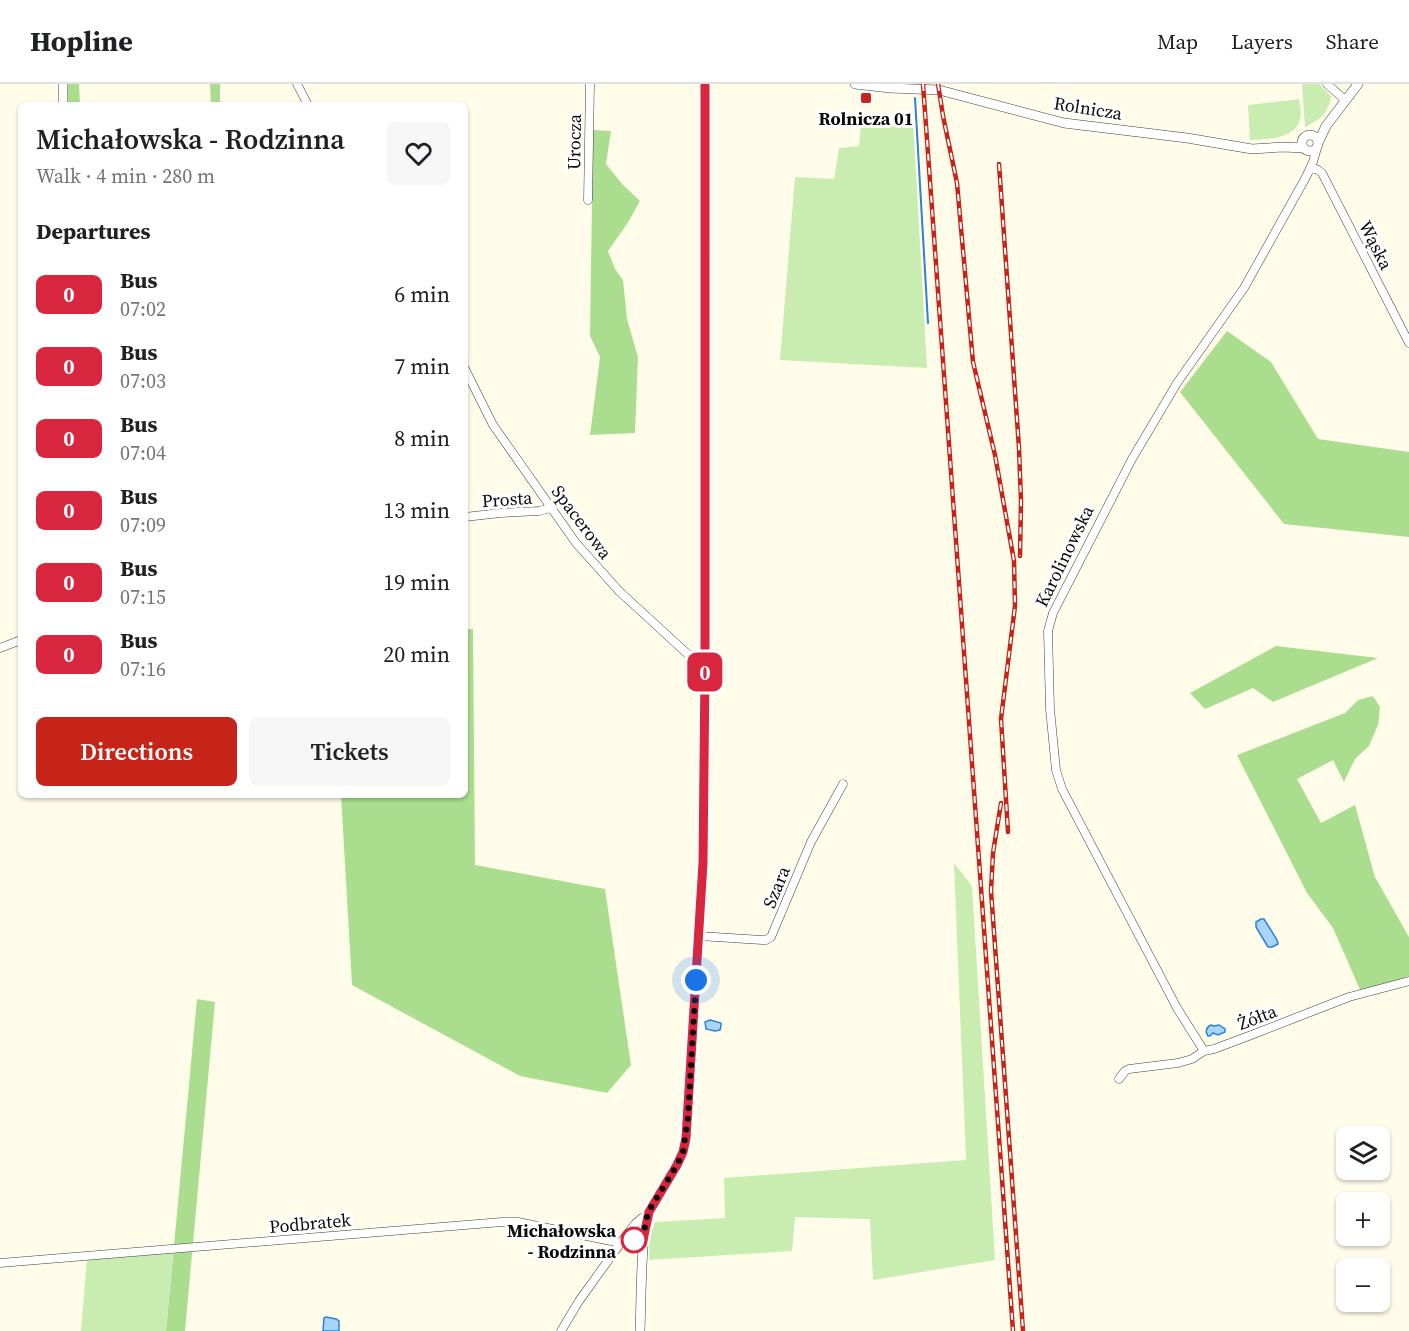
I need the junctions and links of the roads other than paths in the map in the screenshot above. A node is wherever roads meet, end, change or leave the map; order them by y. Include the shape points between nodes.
1 (63, 84) edge
2 (297, 84) edge
3 (590, 84) edge
4 (705, 84) edge
5 (855, 84) edge
6 (1327, 84) edge
7 (1358, 84) edge
8 (1345, 100) junction
9 (63, 102) edge
10 (306, 102) edge
11 (1326, 126) junction
12 (1306, 143) junction
13 (1318, 146) junction
14 (1311, 167) junction
15 (588, 200) dead end
16 (1409, 343) edge
17 (468, 375) edge
18 (551, 508) junction
19 (468, 517) edge
20 (18, 641) edge
21 (0, 648) edge
22 (705, 670) junction
23 (843, 784) dead end
24 (699, 936) junction
25 (1409, 981) edge
26 (1204, 1051) junction
27 (1119, 1079) dead end
28 (647, 1217) junction
29 (621, 1243) junction
30 (0, 1263) edge
31 (561, 1331) edge
32 (640, 1331) edge

1 - 9 street
2 - 10 street
3 - 15 street, Urocza
4 - 22 street
5 - 12 street, Rolnicza via 930,89 1065,123 1252,149
6 - 8 street
7 - 8 street, Karolinowska
8 - 11 street, Karolinowska
11 - 12 street, Karolinowska
11 - 13 street, Karolinowska
12 - 13 street, Rolnicza via 1310,151
12 - 13 street via 1315,137
12 - 14 street
13 - 14 street, Karolinowska
14 - 16 street, Wąska via 1322,173
14 - 26 street, Karolinowska via 1244,288 1177,383 1132,459 1053,613 1048,631 1050,710 1056,770 1062,789 1177,1008
17 - 18 street, Spacerowa via 493,425
18 - 19 street, Prosta
18 - 22 street, Spacerowa via 619,591
20 - 21 street
22 - 24 street
23 - 24 street, Szara via 812,842 771,937 762,940
24 - 28 street via 686,1138 677,1165
25 - 26 street, Żółta via 1349,997
26 - 27 street, Żółta via 1184,1061 1129,1069
28 - 29 street via 635,1224
28 - 32 street
29 - 30 street, Podbratek via 502,1222
29 - 31 street

